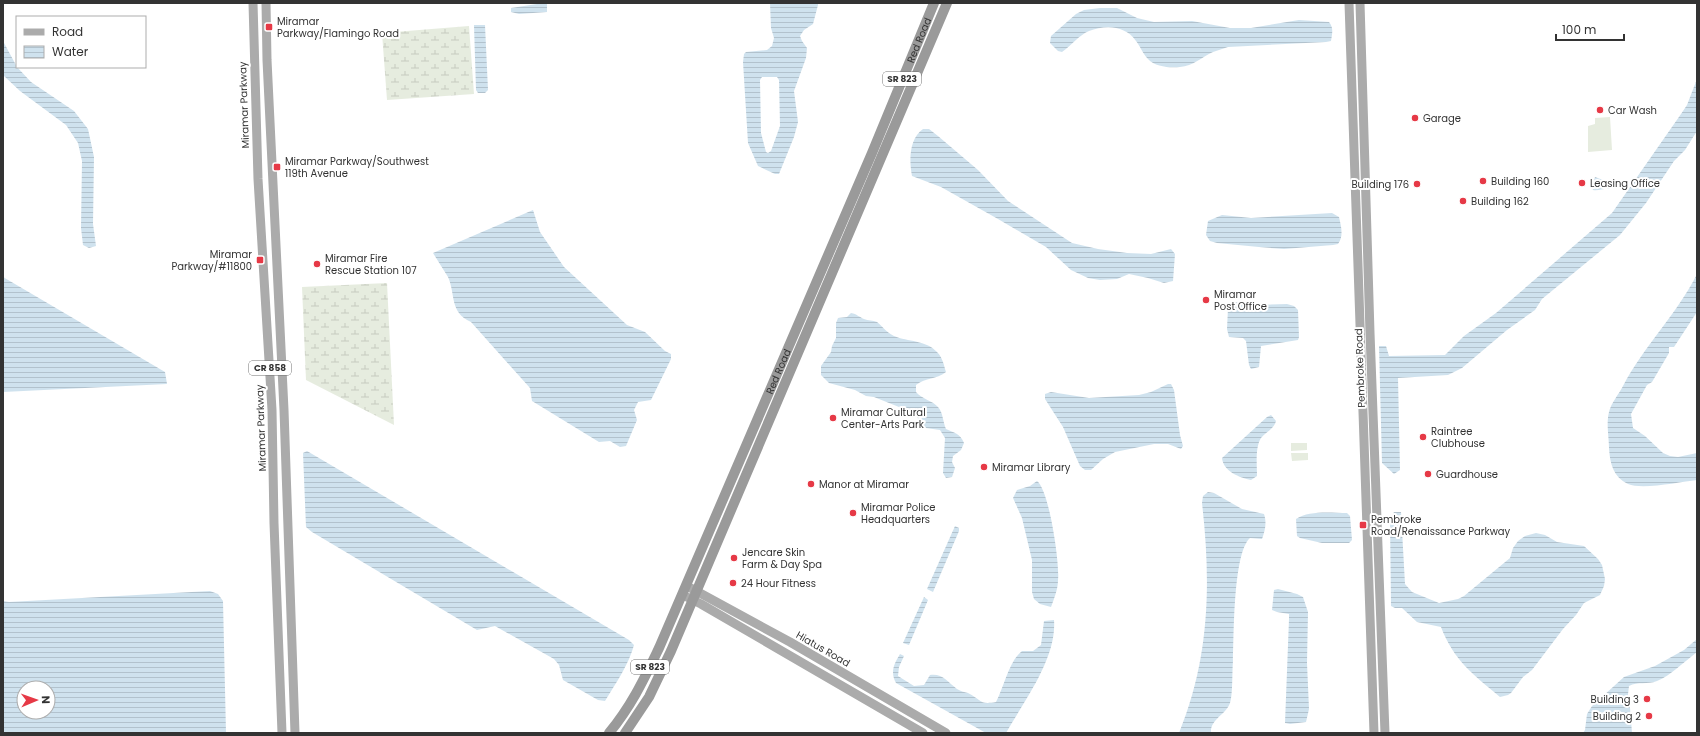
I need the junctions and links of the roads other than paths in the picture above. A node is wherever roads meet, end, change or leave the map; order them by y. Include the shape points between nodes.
1 (253, 3) edge
2 (266, 3) edge
3 (934, 3) edge
4 (947, 3) edge
5 (1349, 3) edge
6 (1360, 3) edge
7 (685, 590) junction
8 (697, 590) junction
9 (693, 600) junction
10 (282, 733) edge
11 (295, 733) edge
12 (609, 733) edge
13 (624, 733) edge
14 (923, 733) edge
15 (946, 733) edge
16 (1374, 733) edge
17 (1385, 733) edge

1 - 10 main road, Miramar Parkway / CR 858 via 258,179 272,410
2 - 11 main road, CR 858
3 - 7 highway, Red Road / SR 823
4 - 8 highway, Red Road / SR 823
5 - 16 main road, Pembroke Road
6 - 17 main road, Pembroke Road
7 - 8 main road, Hiatus Road
7 - 9 main road
7 - 12 highway, Red Road / SR 823 via 638,692
8 - 9 highway, Red Road / SR 823
8 - 15 main road, Hiatus Road
9 - 13 highway, Red Road / SR 823 via 649,697
9 - 14 main road

